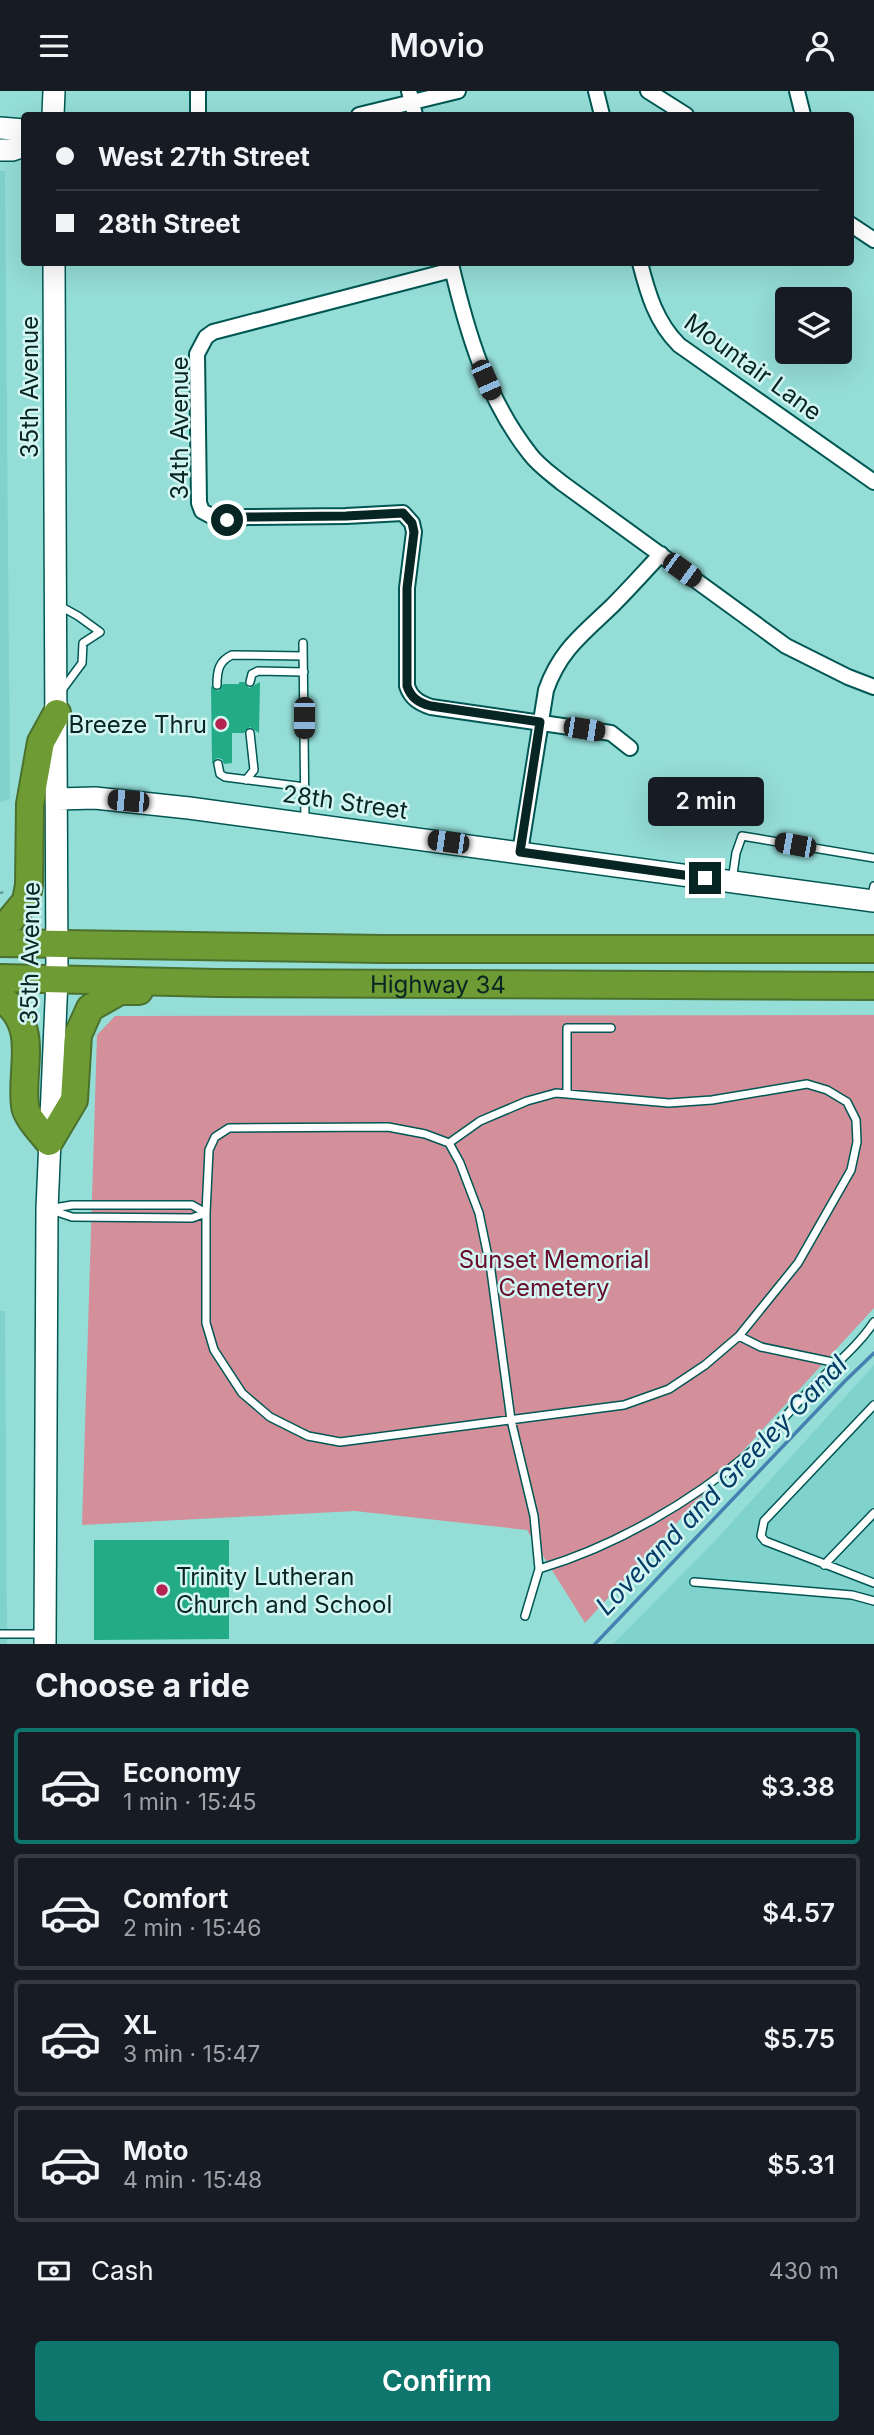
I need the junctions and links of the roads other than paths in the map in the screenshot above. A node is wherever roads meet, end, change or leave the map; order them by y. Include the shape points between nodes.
1 (54, 91) edge
2 (198, 91) edge
3 (458, 91) edge
4 (596, 91) edge
5 (648, 91) edge
6 (797, 91) edge
7 (412, 103) edge
8 (53, 112) edge
9 (198, 112) edge
10 (372, 112) edge
11 (601, 112) edge
12 (680, 112) edge
13 (802, 112) edge
14 (0, 128) edge
15 (21, 130) edge
16 (21, 147) edge
17 (0, 150) edge
18 (854, 227) edge
19 (874, 240) edge
20 (54, 266) edge
21 (451, 266) edge
22 (641, 266) edge
23 (874, 482) edge
24 (661, 554) junction
25 (57, 605) junction
26 (303, 643) dead end
27 (303, 656) junction
28 (303, 672) junction
29 (250, 682) dead end
30 (217, 685) dead end
31 (874, 687) edge
32 (57, 704) junction
33 (540, 722) junction
34 (250, 733) dead end
35 (630, 748) dead end
36 (218, 764) dead end
37 (246, 780) junction
38 (305, 787) junction
39 (58, 799) junction
40 (305, 823) junction
41 (520, 852) junction
42 (874, 858) edge
43 (732, 881) junction
44 (873, 895) edge
45 (0, 926) edge
46 (0, 943) edge
47 (57, 944) junction
48 (874, 949) edge
49 (0, 978) edge
50 (57, 979) junction
51 (216, 983) junction
52 (874, 986) edge
53 (0, 997) edge
54 (611, 1028) dead end
55 (567, 1093) junction
56 (49, 1142) junction
57 (449, 1143) junction
58 (47, 1209) junction
59 (206, 1213) junction
60 (874, 1322) edge
61 (739, 1336) junction
62 (837, 1363) junction
63 (874, 1405) edge
64 (511, 1420) junction
65 (874, 1513) edge
66 (824, 1565) junction
67 (539, 1569) junction
68 (694, 1582) dead end
69 (874, 1583) edge
70 (874, 1601) edge
71 (525, 1616) dead end
72 (0, 1634) edge
73 (45, 1639) edge

1 - 8 main road
2 - 9 street
3 - 7 street
4 - 11 street
5 - 12 street
6 - 13 street
7 - 10 street
14 - 15 main road
16 - 17 main road
18 - 19 street
20 - 25 main road, 35th Avenue
21 - 24 street via 475,357 497,404 531,455
21 - 33 street, 34th Avenue via 206,337 197,354 199,503 209,516 227,520 403,513 414,532 407,588 409,694 431,706
22 - 23 street, Mountair Lane via 665,331 679,345
24 - 31 street via 786,646
24 - 33 street via 560,658 546,690
25 - 32 main road, 35th Avenue
25 - 32 lane via 100,632 83,643 82,663
26 - 27 lane
27 - 28 lane
27 - 30 lane via 232,655 218,668
28 - 29 lane via 258,671 251,674
28 - 38 lane
32 - 39 main road, 35th Avenue
32 - 45 highway via 41,742 30,804 26,901
33 - 35 street via 611,733
33 - 41 street
34 - 37 lane via 254,769
36 - 37 lane via 225,778
37 - 38 lane
38 - 40 lane
39 - 40 main road, 28th Street via 128,801
39 - 47 main road, 35th Avenue
40 - 41 main road, 28th Street
41 - 43 main road, 28th Street
42 - 43 lane via 742,836
43 - 44 main road, 28th Street
46 - 47 highway, Highway 34
47 - 48 highway, Highway 34
47 - 50 main road, 35th Avenue
49 - 50 highway, Highway 34
50 - 51 highway, Highway 34
50 - 56 main road, 35th Avenue
51 - 52 highway, Highway 34
51 - 56 highway via 192,991 120,992 90,1008 78,1035 74,1100
53 - 56 highway via 19,1018 25,1033 25,1109
54 - 55 lane via 567,1028
55 - 57 lane via 527,1101 480,1121
55 - 61 lane via 669,1103 807,1084 847,1102 856,1120 851,1170 798,1263
56 - 58 main road, 35th Avenue
57 - 59 lane via 388,1127 229,1128 215,1137 209,1150
57 - 64 lane via 480,1213
58 - 59 lane via 72,1217 192,1218
58 - 59 lane via 192,1205
58 - 73 main road, 35th Avenue
59 - 64 lane via 206,1323 214,1350 242,1393 270,1417 309,1436 340,1442
60 - 62 lane
61 - 62 lane via 761,1347
61 - 64 lane via 669,1389 624,1405
62 - 67 lane via 754,1449 676,1506 579,1557
63 - 66 lane via 762,1526 765,1541
64 - 67 lane via 534,1517
65 - 66 lane
66 - 69 lane
67 - 71 lane
68 - 70 lane via 852,1595
72 - 73 lane

